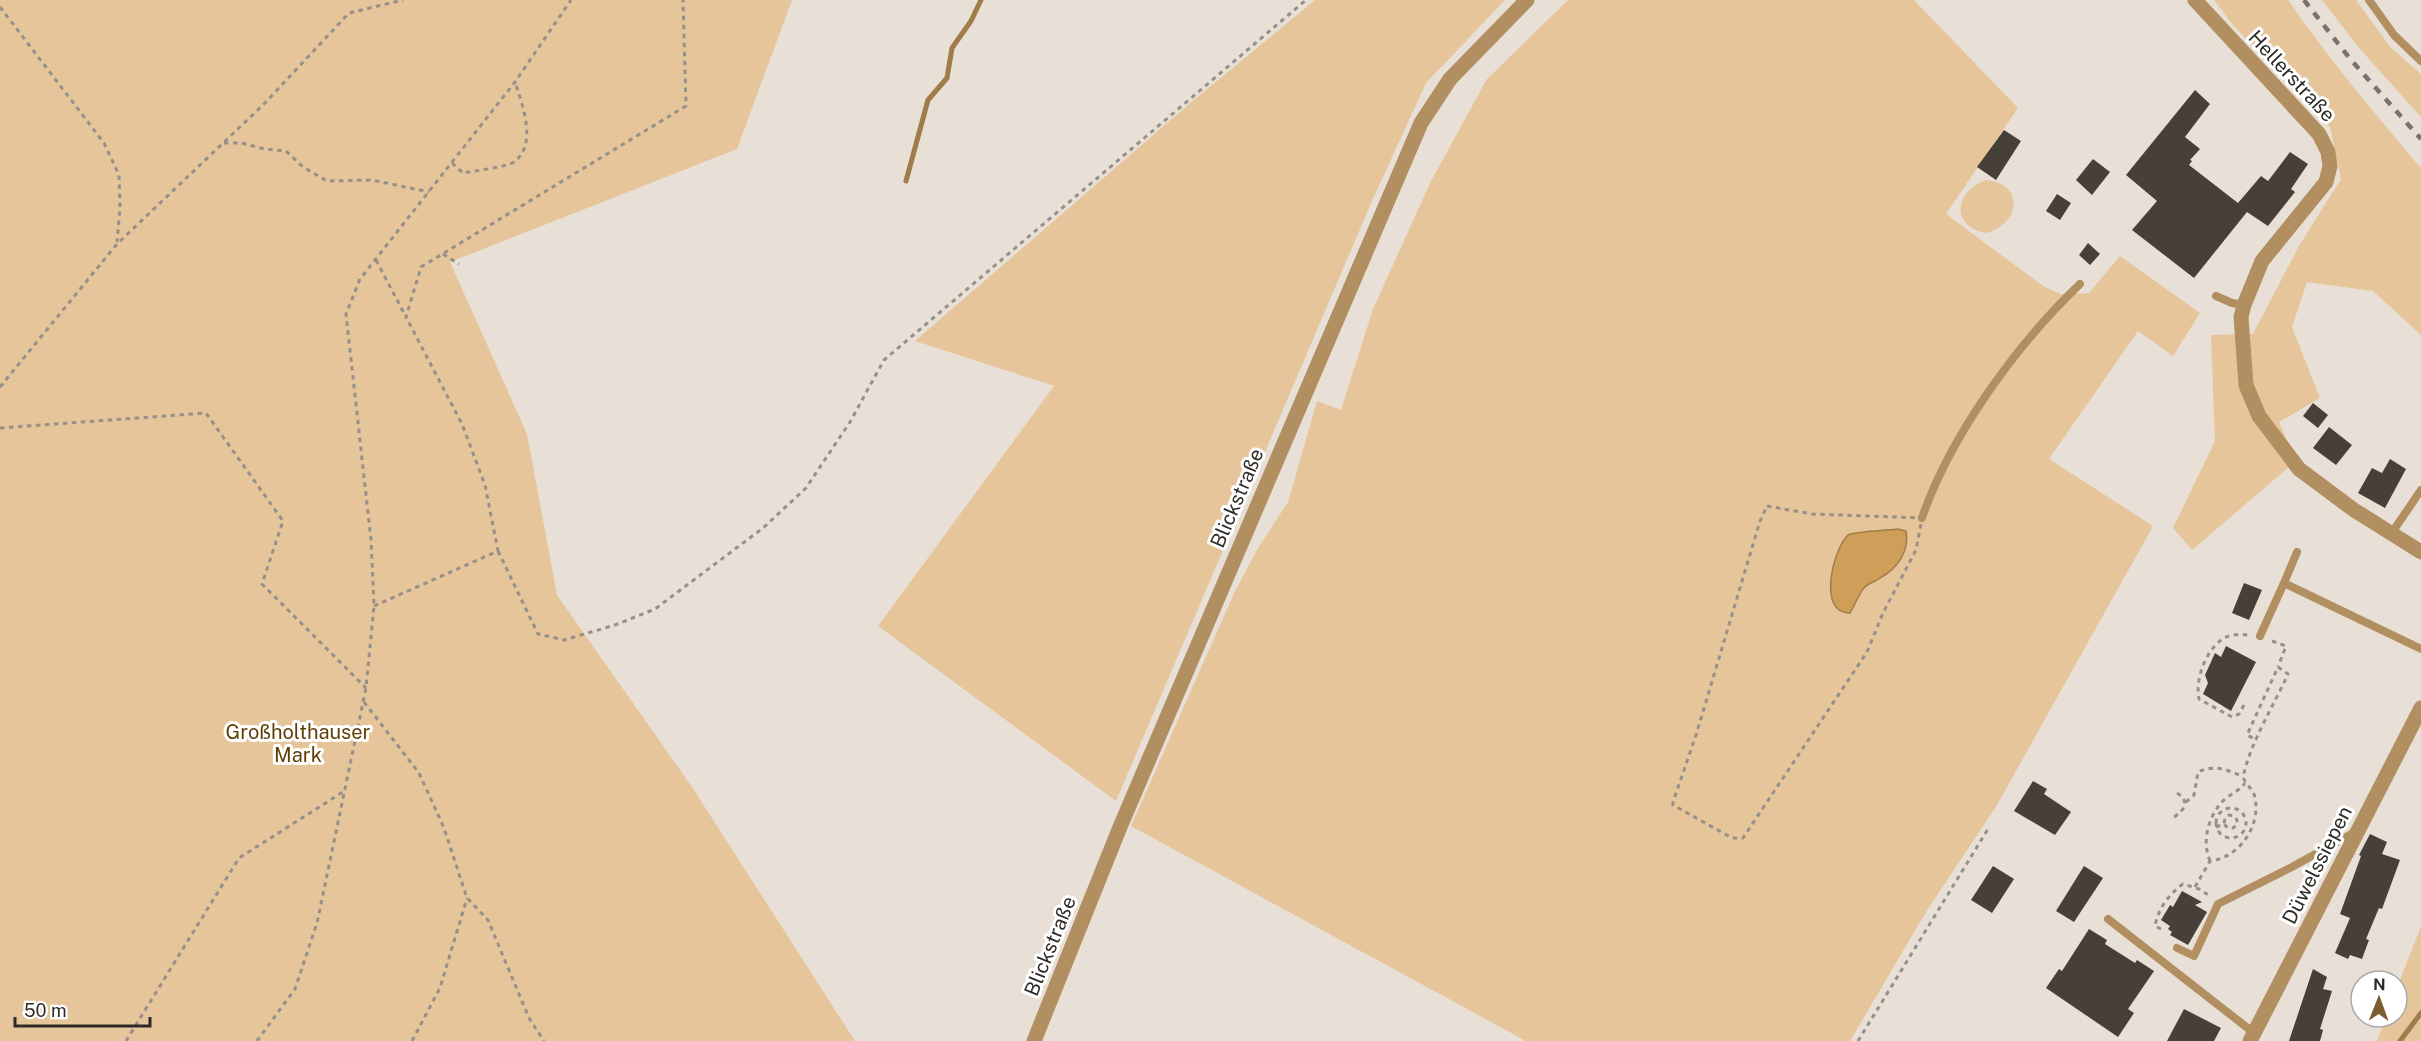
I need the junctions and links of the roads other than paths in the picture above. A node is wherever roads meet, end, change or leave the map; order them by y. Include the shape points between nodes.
1 (1527, 0) edge
2 (2195, 0) edge
3 (2369, 0) edge
4 (2421, 61) edge
5 (2080, 285) dead end
6 (2216, 296) dead end
7 (2244, 305) junction
8 (2421, 490) edge
9 (1922, 518) road end
10 (2391, 534) junction
11 (2297, 552) dead end
12 (2421, 552) edge
13 (2284, 583) junction
14 (2259, 636) road end
15 (2421, 649) edge
16 (2421, 708) edge
17 (2358, 830) junction
18 (2108, 919) dead end
19 (2177, 948) dead end
20 (2252, 1037) edge
21 (1034, 1041) edge

1 - 21 street, Blickstraße via 1450,79 1421,123 1120,827
2 - 7 street, Hellerstraße via 2307,120 2328,152 2326,182 2262,261
3 - 4 lane via 2394,35
5 - 9 lane via 2052,313 1990,390 1958,440
6 - 7 lane
7 - 10 street, Hellerstraße via 2241,317 2246,385 2259,416 2299,469
8 - 10 lane
10 - 12 street, Hellerstraße
11 - 13 lane
13 - 14 lane
13 - 15 lane
16 - 17 street, Düwelssiepen
17 - 19 lane via 2218,904 2194,956
17 - 20 street, Düwelssiepen
18 - 20 lane

